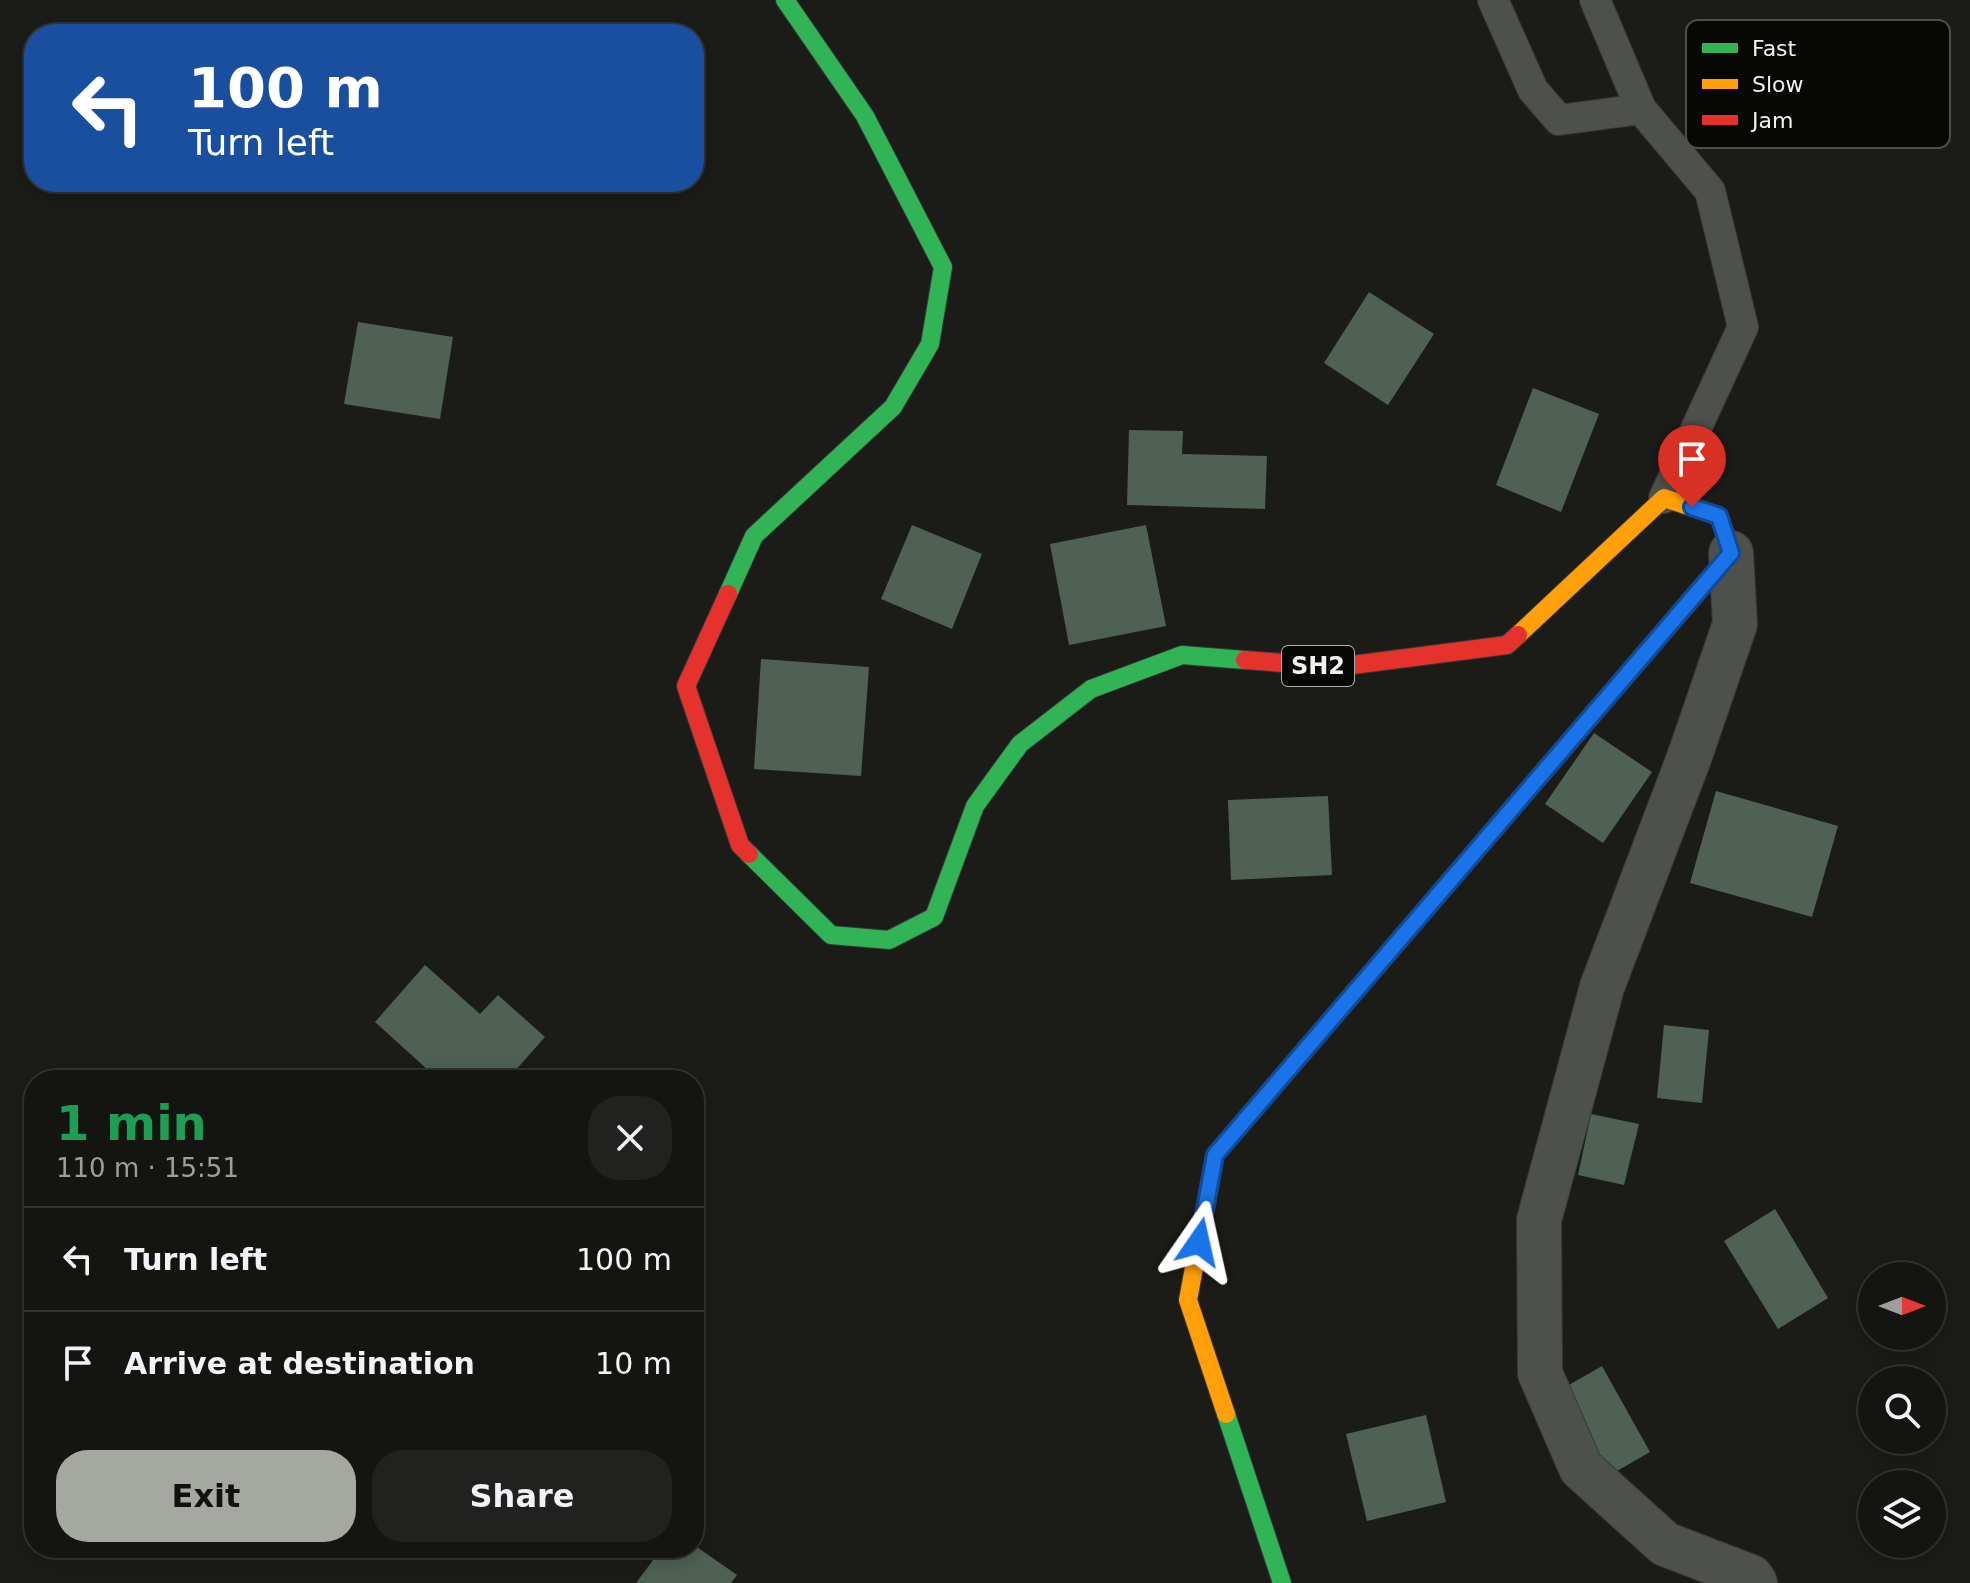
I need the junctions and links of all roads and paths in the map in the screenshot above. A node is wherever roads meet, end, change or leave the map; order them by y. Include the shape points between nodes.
1 (785, 0) edge
2 (1493, 0) edge
3 (1595, 0) edge
4 (1641, 109) junction
5 (1664, 498) junction
6 (1731, 553) junction
7 (1282, 1583) edge
8 (1755, 1583) edge

1 - 5 main road, SH2 via 865,116 943,267 930,344 893,407 754,536 686,686 740,845 831,935 889,940 934,917 975,806 1020,744 1091,689 1182,655 1337,667 1507,645
2 - 4 lane via 1533,90 1559,120
3 - 4 lane
4 - 5 lane via 1710,191 1743,327
5 - 6 main road via 1719,516
6 - 7 main road via 1215,1155 1188,1300
6 - 8 street via 1735,624 1602,987 1539,1220 1540,1373 1581,1468 1665,1544

